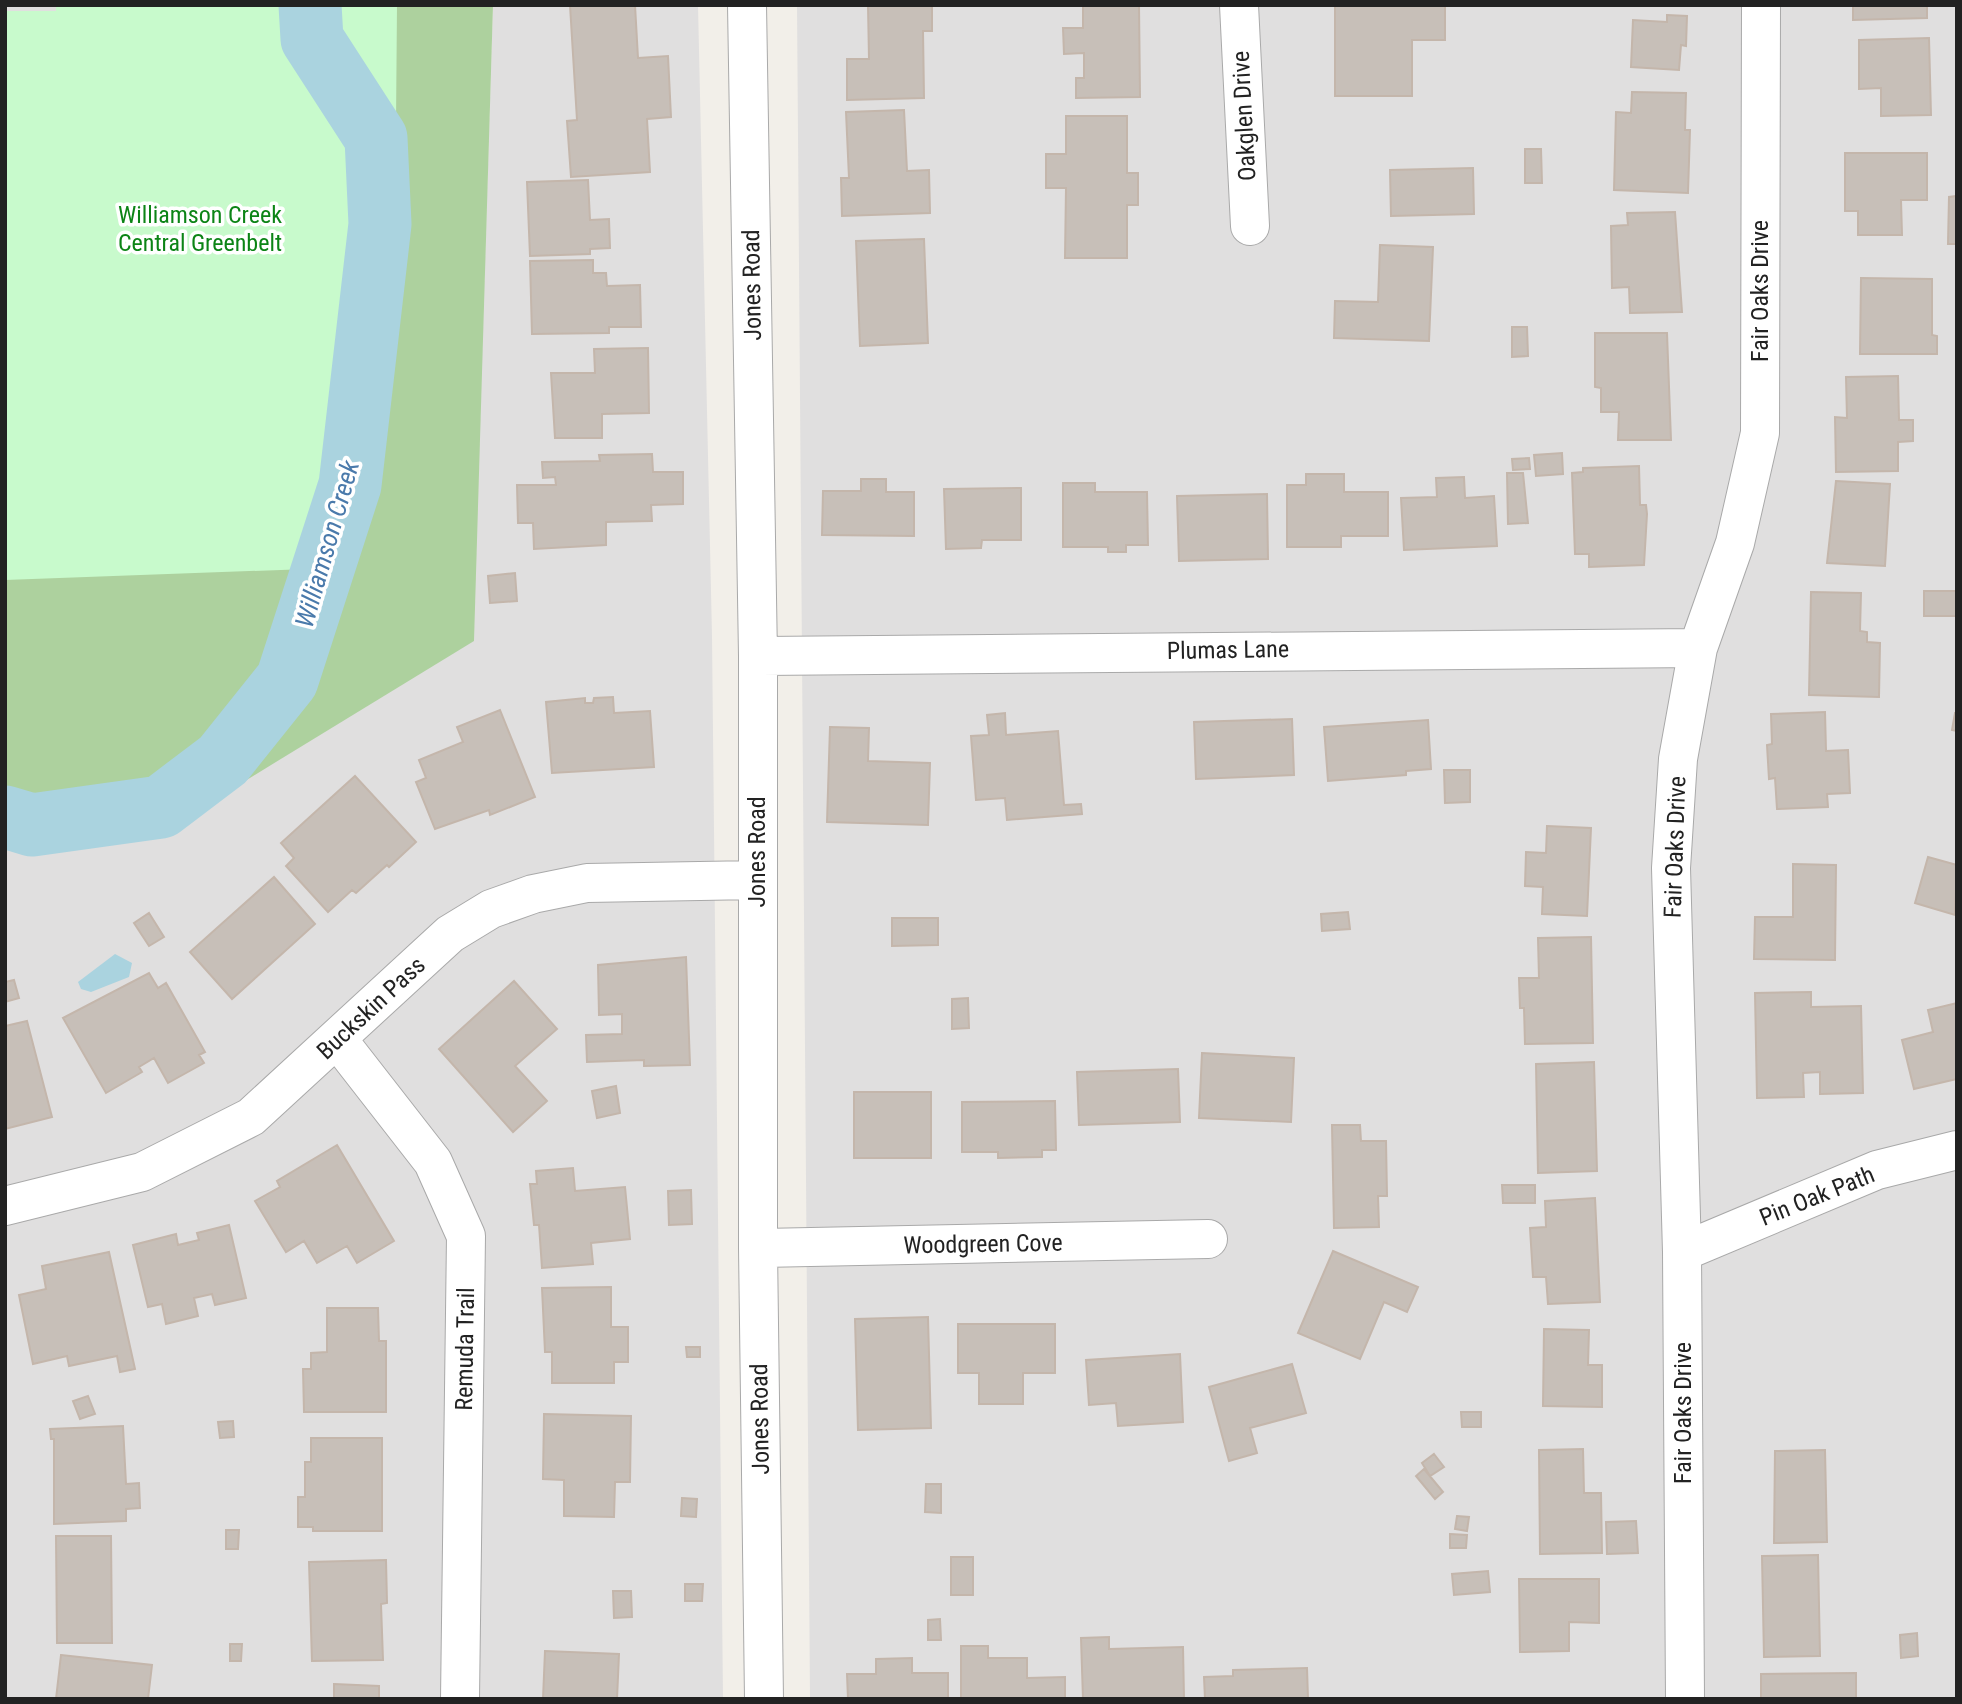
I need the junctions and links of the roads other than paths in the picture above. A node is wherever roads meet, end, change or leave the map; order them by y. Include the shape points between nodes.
1 (747, 5) edge
2 (1238, 5) edge
3 (1761, 5) edge
4 (1250, 226) dead end
5 (1698, 648) junction
6 (758, 656) junction
7 (756, 880) junction
8 (338, 1040) junction
9 (1957, 1150) edge
10 (5, 1206) edge
11 (1209, 1239) dead end
12 (758, 1248) junction
13 (1682, 1252) junction
14 (460, 1699) edge
15 (764, 1699) edge
16 (1685, 1699) edge

1 - 6 street, Jones Road
2 - 4 street, Oakglen Drive
3 - 5 street, Fair Oaks Drive via 1760,433 1735,543
5 - 6 street, Plumas Lane
5 - 13 street, Fair Oaks Drive via 1678,759 1671,868
6 - 7 street, Jones Road
7 - 8 street, Buckskin Pass via 587,883 491,909 450,934
7 - 12 street, Jones Road
8 - 10 street, Buckskin Pass via 251,1116 142,1172
8 - 14 street, Remuda Trail via 433,1162 466,1236
9 - 13 street, Pin Oak Path via 1877,1170
11 - 12 street, Woodgreen Cove
12 - 15 street, Jones Road
13 - 16 street, Fair Oaks Drive

